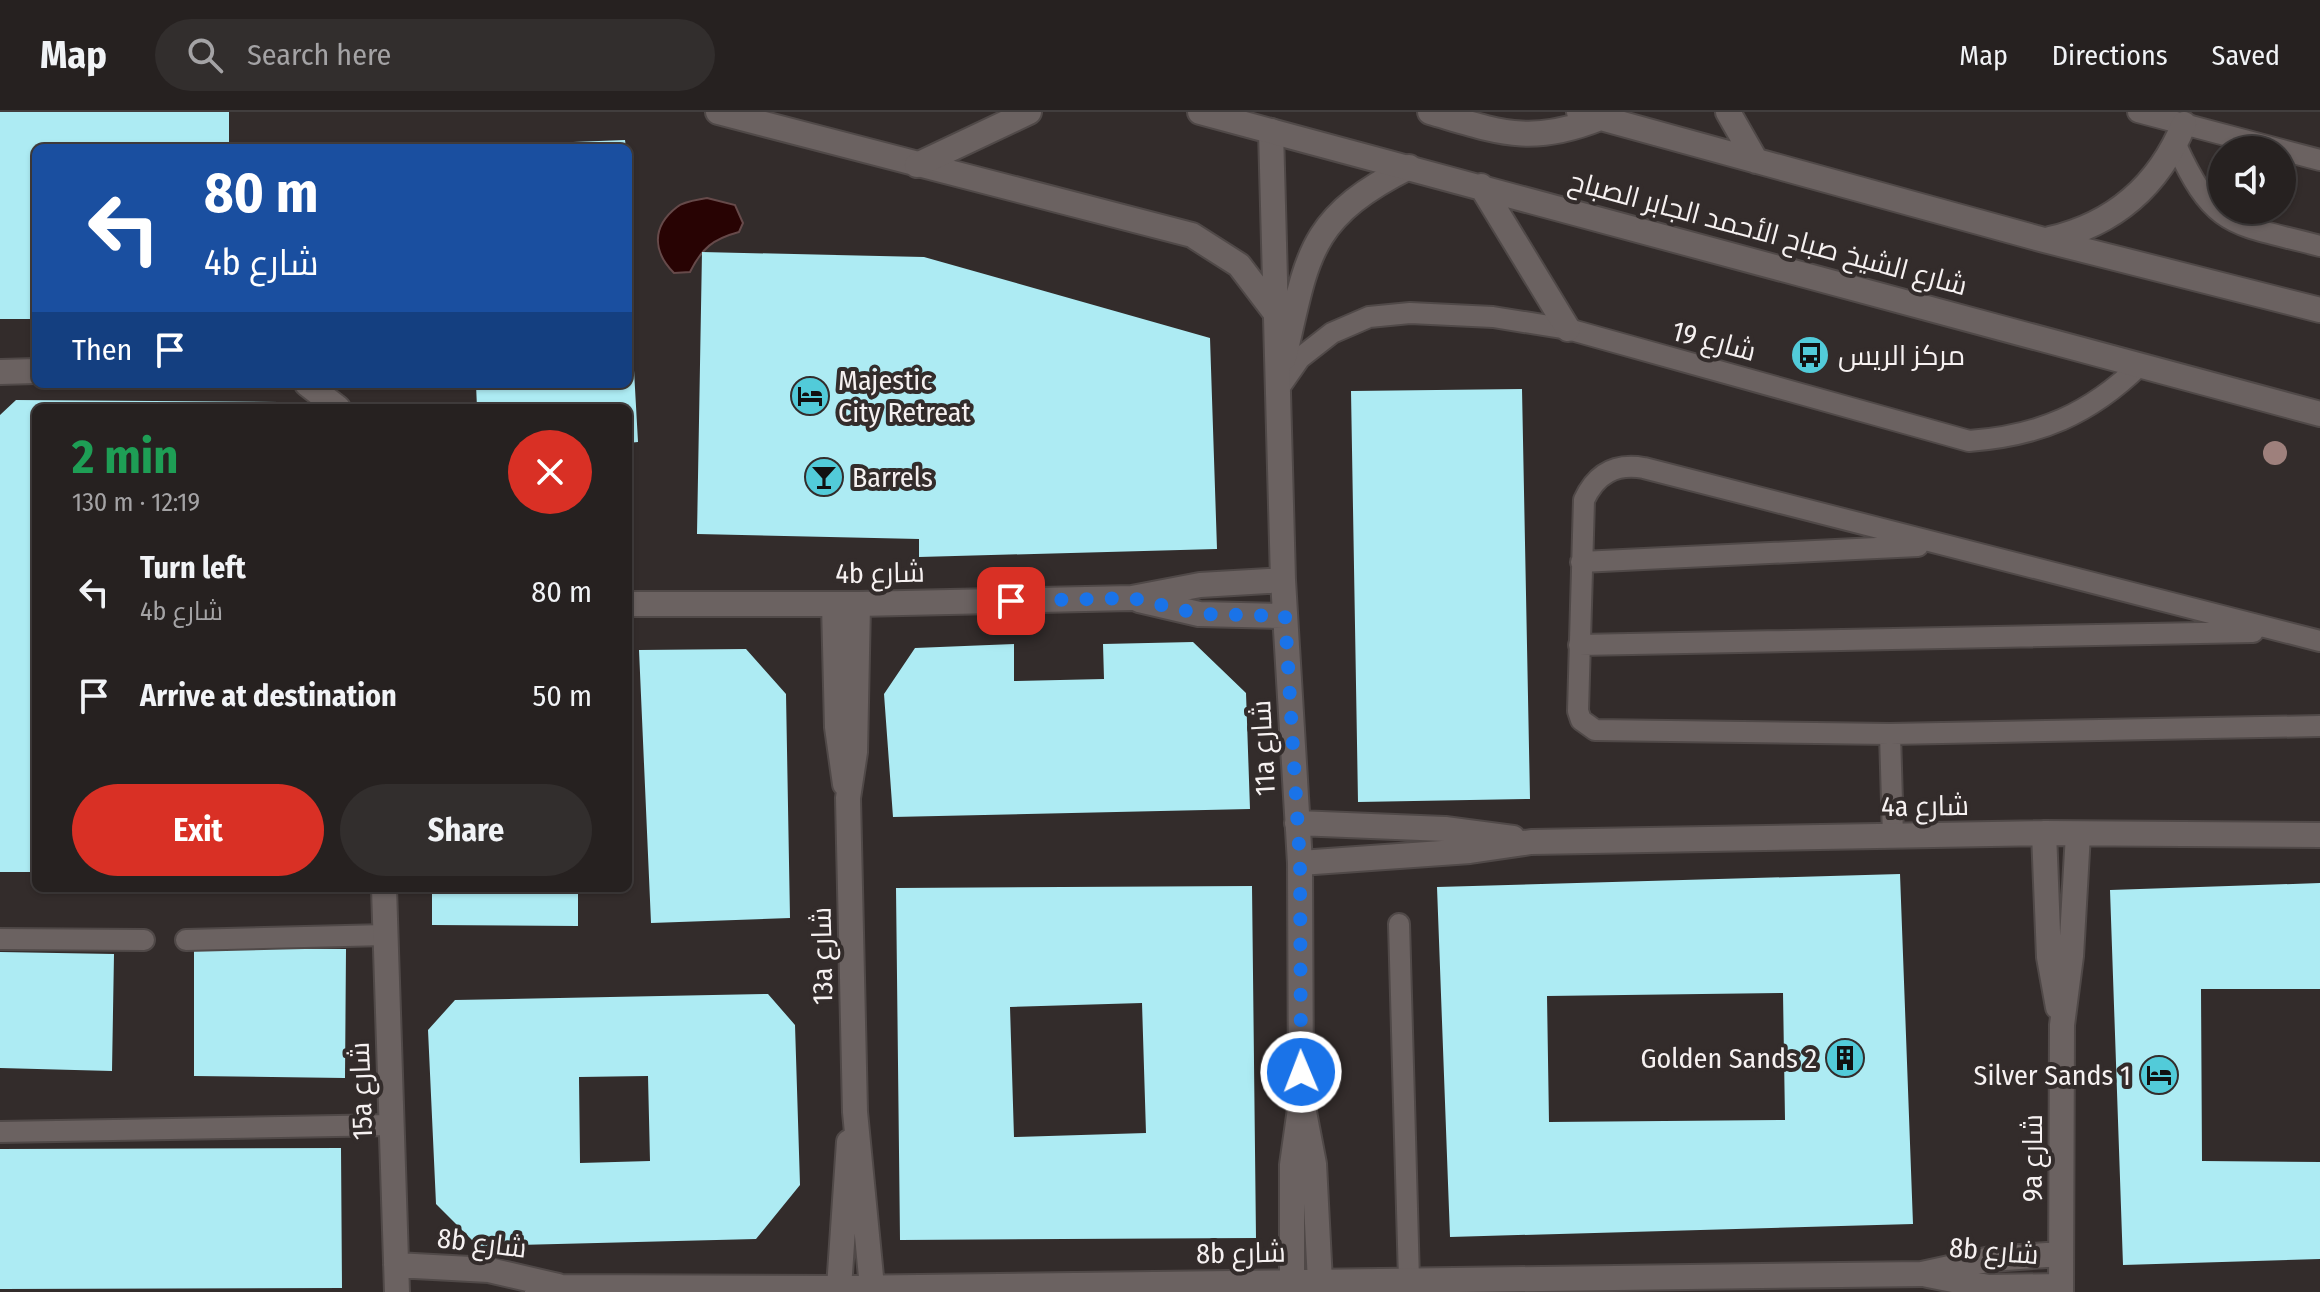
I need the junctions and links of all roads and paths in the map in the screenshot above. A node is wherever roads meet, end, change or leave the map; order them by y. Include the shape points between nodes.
1 (718, 112) edge
2 (1029, 112) edge
3 (1200, 112) edge
4 (1430, 112) edge
5 (1728, 112) edge
6 (2138, 112) edge
7 (1590, 115) edge
8 (1277, 122) edge
9 (2180, 134) junction
10 (2208, 138) edge
11 (2296, 154) edge
12 (2320, 160) edge
13 (1756, 161) junction
14 (917, 165) junction
15 (1409, 167) junction
16 (1481, 186) junction
17 (2044, 240) junction
18 (2320, 246) edge
19 (2320, 310) edge
20 (1274, 311) junction
21 (1568, 329) junction
22 (2140, 365) junction
23 (32, 371) edge
24 (0, 372) edge
25 (312, 388) edge
26 (1277, 391) junction
27 (333, 404) edge
28 (2320, 414) edge
29 (1938, 546) junction
30 (1581, 562) junction
31 (1283, 580) junction
32 (1132, 598) junction
33 (632, 604) edge
34 (834, 604) junction
35 (858, 604) junction
36 (1285, 616) junction
37 (2281, 631) junction
38 (2320, 641) edge
39 (1579, 645) junction
40 (2320, 726) edge
41 (1890, 734) junction
42 (848, 798) junction
43 (1297, 823) junction
44 (2044, 833) junction
45 (2078, 834) junction
46 (2320, 835) edge
47 (1893, 836) junction
48 (1531, 842) junction
49 (1300, 863) junction
50 (384, 892) edge
51 (1399, 924) dead end
52 (386, 935) junction
53 (0, 939) edge
54 (144, 940) dead end
55 (186, 940) dead end
56 (2062, 1025) junction
57 (1301, 1102) junction
58 (855, 1112) junction
59 (392, 1125) junction
60 (0, 1132) edge
61 (2061, 1254) junction
62 (396, 1265) junction
63 (1922, 1274) junction
64 (1409, 1280) junction
65 (1292, 1282) junction
66 (1320, 1282) junction
67 (872, 1287) junction
68 (839, 1288) junction
69 (1038, 1288) edge
70 (549, 1289) edge
71 (2061, 1289) edge
72 (397, 1292) edge

1 - 14 street
2 - 14 street
3 - 8 street, شارع الشيخ صباح الأحمد الجابر الصباح
4 - 7 street via 1509,135 1556,132
5 - 13 street
6 - 9 lane
7 - 13 street
8 - 15 street, شارع الشيخ صباح الأحمد الجابر الصباح
8 - 20 street, 11a شارع
9 - 10 lane
9 - 17 street via 2159,174 2117,212 2077,233
9 - 18 lane via 2199,193 2218,213 2244,226
11 - 12 lane
13 - 17 street
14 - 20 street via 1192,235 1239,265
15 - 16 street, شارع الشيخ صباح الأحمد الجابر الصباح
15 - 26 street, 11a شارع via 1345,206 1322,233 1305,266
16 - 21 street
16 - 22 street, شارع الشيخ صباح الأحمد الجابر الصباح
17 - 19 street
20 - 26 street, 11a شارع
21 - 22 lane, شارع 19 via 1969,441 2008,438 2057,424 2112,392
21 - 26 lane, شارع 19 via 1493,317 1369,317 1332,333 1300,358
22 - 28 street, شارع الشيخ صباح الأحمد الجابر الصباح
23 - 24 street
25 - 27 street
26 - 31 street, 11a شارع
29 - 30 lane
29 - 30 lane via 1631,466 1607,471 1589,489
29 - 37 lane
30 - 39 lane
31 - 32 street, 4b شارع via 1200,585
31 - 36 street, 11a شارع
32 - 35 street, 4b شارع
32 - 36 street, 4b شارع via 1199,614
33 - 34 street, 4b شارع
34 - 35 street, 4b شارع
34 - 42 street, 13a شارع via 838,751
35 - 42 street, 13a شارع via 856,729
36 - 43 street, 11a شارع
37 - 38 lane
37 - 39 lane
39 - 41 lane via 1578,711 1595,730
40 - 41 lane
41 - 47 lane
42 - 58 street, 13a شارع
43 - 48 street, 4a شارع via 1445,829
43 - 49 street, 11a شارع
44 - 45 street, 4a شارع
44 - 47 street, 4a شارع
44 - 56 street, 9a شارع via 2049,957
45 - 46 street, 4a شارع
45 - 56 street, 9a شارع
47 - 48 street, 4a شارع
48 - 49 street, 4a شارع
49 - 57 street, 11a شارع
50 - 52 street, 15a شارع
51 - 64 lane
52 - 55 lane
52 - 59 street, 15a شارع
53 - 54 lane
56 - 61 street, 9a شارع
57 - 65 street, 11a شارع via 1292,1165
57 - 66 street, 11a شارع via 1314,1164
58 - 67 street, 13a شارع
58 - 68 street, 13a شارع
59 - 60 lane
59 - 62 street, 15a شارع
61 - 63 street, 8b شارع via 1991,1259
61 - 71 street, 9a شارع
62 - 70 street, 8b شارع via 489,1270
62 - 72 street, 15a شارع
63 - 64 street, 8b شارع
63 - 71 street, 8b شارع via 1988,1287
64 - 66 street, 8b شارع
65 - 66 street, 8b شارع
65 - 69 street, 8b شارع
67 - 68 street, 8b شارع
67 - 69 street, 8b شارع
68 - 70 street, 8b شارع

